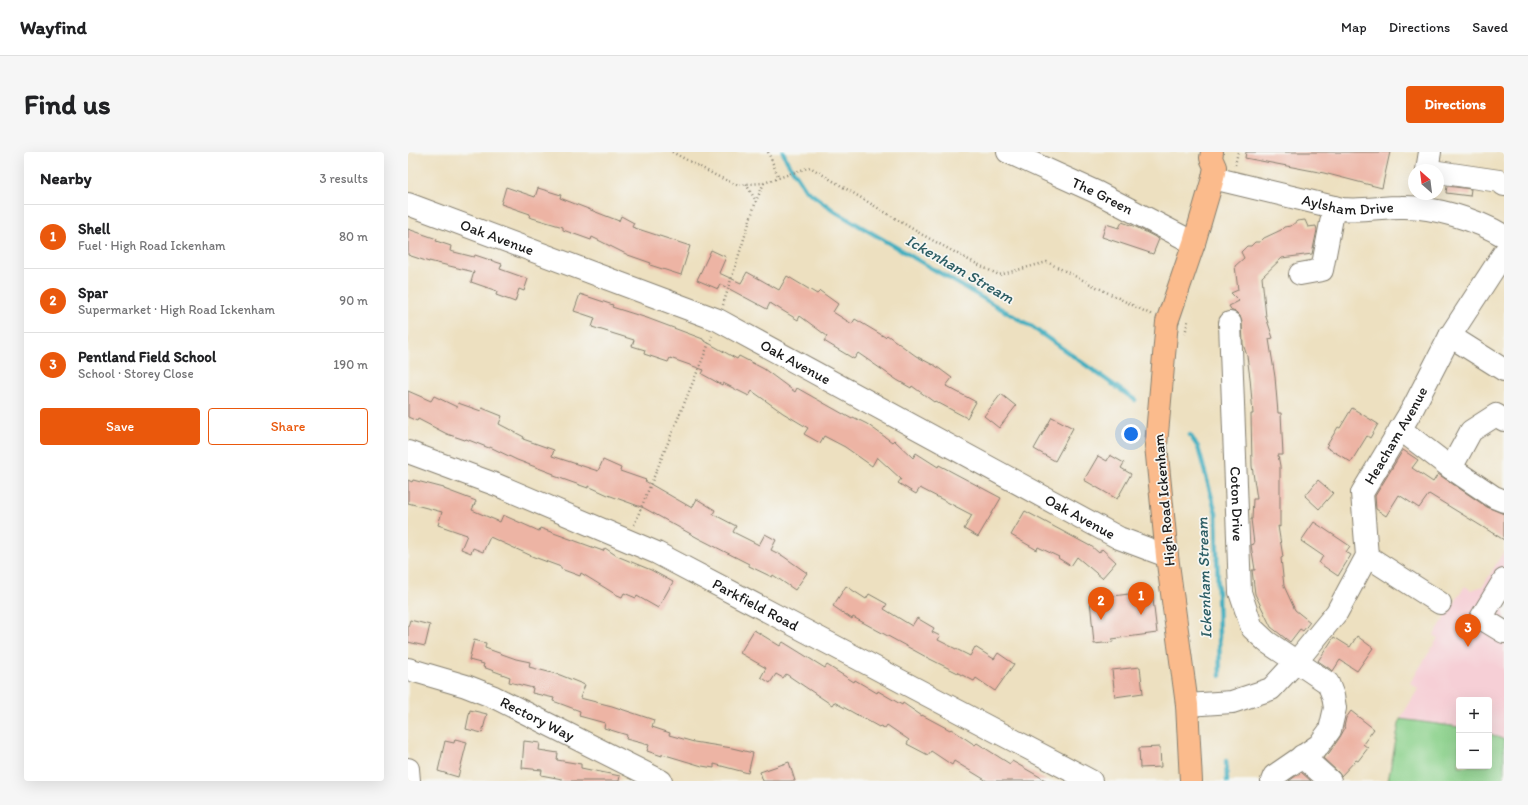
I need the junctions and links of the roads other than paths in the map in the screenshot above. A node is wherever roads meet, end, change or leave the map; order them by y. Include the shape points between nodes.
1 (1008, 152) edge
2 (1212, 152) edge
3 (1430, 152) edge
4 (1231, 160) edge
5 (1428, 164) edge
6 (1444, 173) edge
7 (1213, 178) junction
8 (1504, 185) edge
9 (1423, 201) edge
10 (408, 204) edge
11 (1334, 207) junction
12 (1504, 236) edge
13 (1194, 243) junction
14 (1504, 253) edge
15 (1300, 274) dead end
16 (1230, 323) dead end
17 (1450, 336) junction
18 (1504, 370) edge
19 (1504, 420) edge
20 (1400, 429) junction
21 (408, 452) edge
22 (1451, 468) junction
23 (1504, 501) edge
24 (1167, 556) junction
25 (1367, 556) junction
26 (1504, 580) edge
27 (1440, 603) dead end
28 (1504, 632) edge
29 (1296, 662) junction
30 (409, 674) edge
31 (1187, 706) junction
32 (1302, 756) junction
33 (408, 769) edge
34 (409, 781) edge
35 (660, 781) edge
36 (1091, 781) edge
37 (1191, 781) edge
38 (1272, 781) edge
39 (1330, 781) edge

1 - 13 street, The Green via 1096,192
2 - 7 main road, High Road Ickenham via 1211,158 1215,167
3 - 5 street
4 - 7 main road, High Road Ickenham via 1220,161
6 - 8 street via 1499,181
7 - 11 street, Aylsham Drive
7 - 13 main road, High Road Ickenham
9 - 11 street, Aylsham Drive via 1402,206 1359,210
9 - 12 street, Aylsham Drive
10 - 24 street, Oak Avenue via 718,320 1119,538
11 - 15 street via 1322,270
13 - 24 main road, High Road Ickenham via 1167,322 1156,445
14 - 17 street, Heacham Avenue
16 - 29 street, Coton Drive via 1240,592 1252,628
17 - 18 street
17 - 20 street, Heacham Avenue
19 - 22 street via 1496,415 1471,430
20 - 22 street
20 - 25 street, Heacham Avenue via 1362,493
21 - 36 street, Parkfield Road via 496,485 657,553
22 - 23 street
24 - 31 main road, High Road Ickenham
25 - 27 street
25 - 29 street via 1337,612
26 - 28 street via 1481,618
29 - 31 street via 1271,689 1232,702
29 - 32 street, Coton Drive via 1328,683 1334,696 1335,708 1330,730 1319,745
30 - 35 street, Rectory Way via 466,686 494,697
31 - 37 main road, High Road Ickenham
32 - 38 street, Coton Drive via 1274,776
32 - 39 street
33 - 34 street

